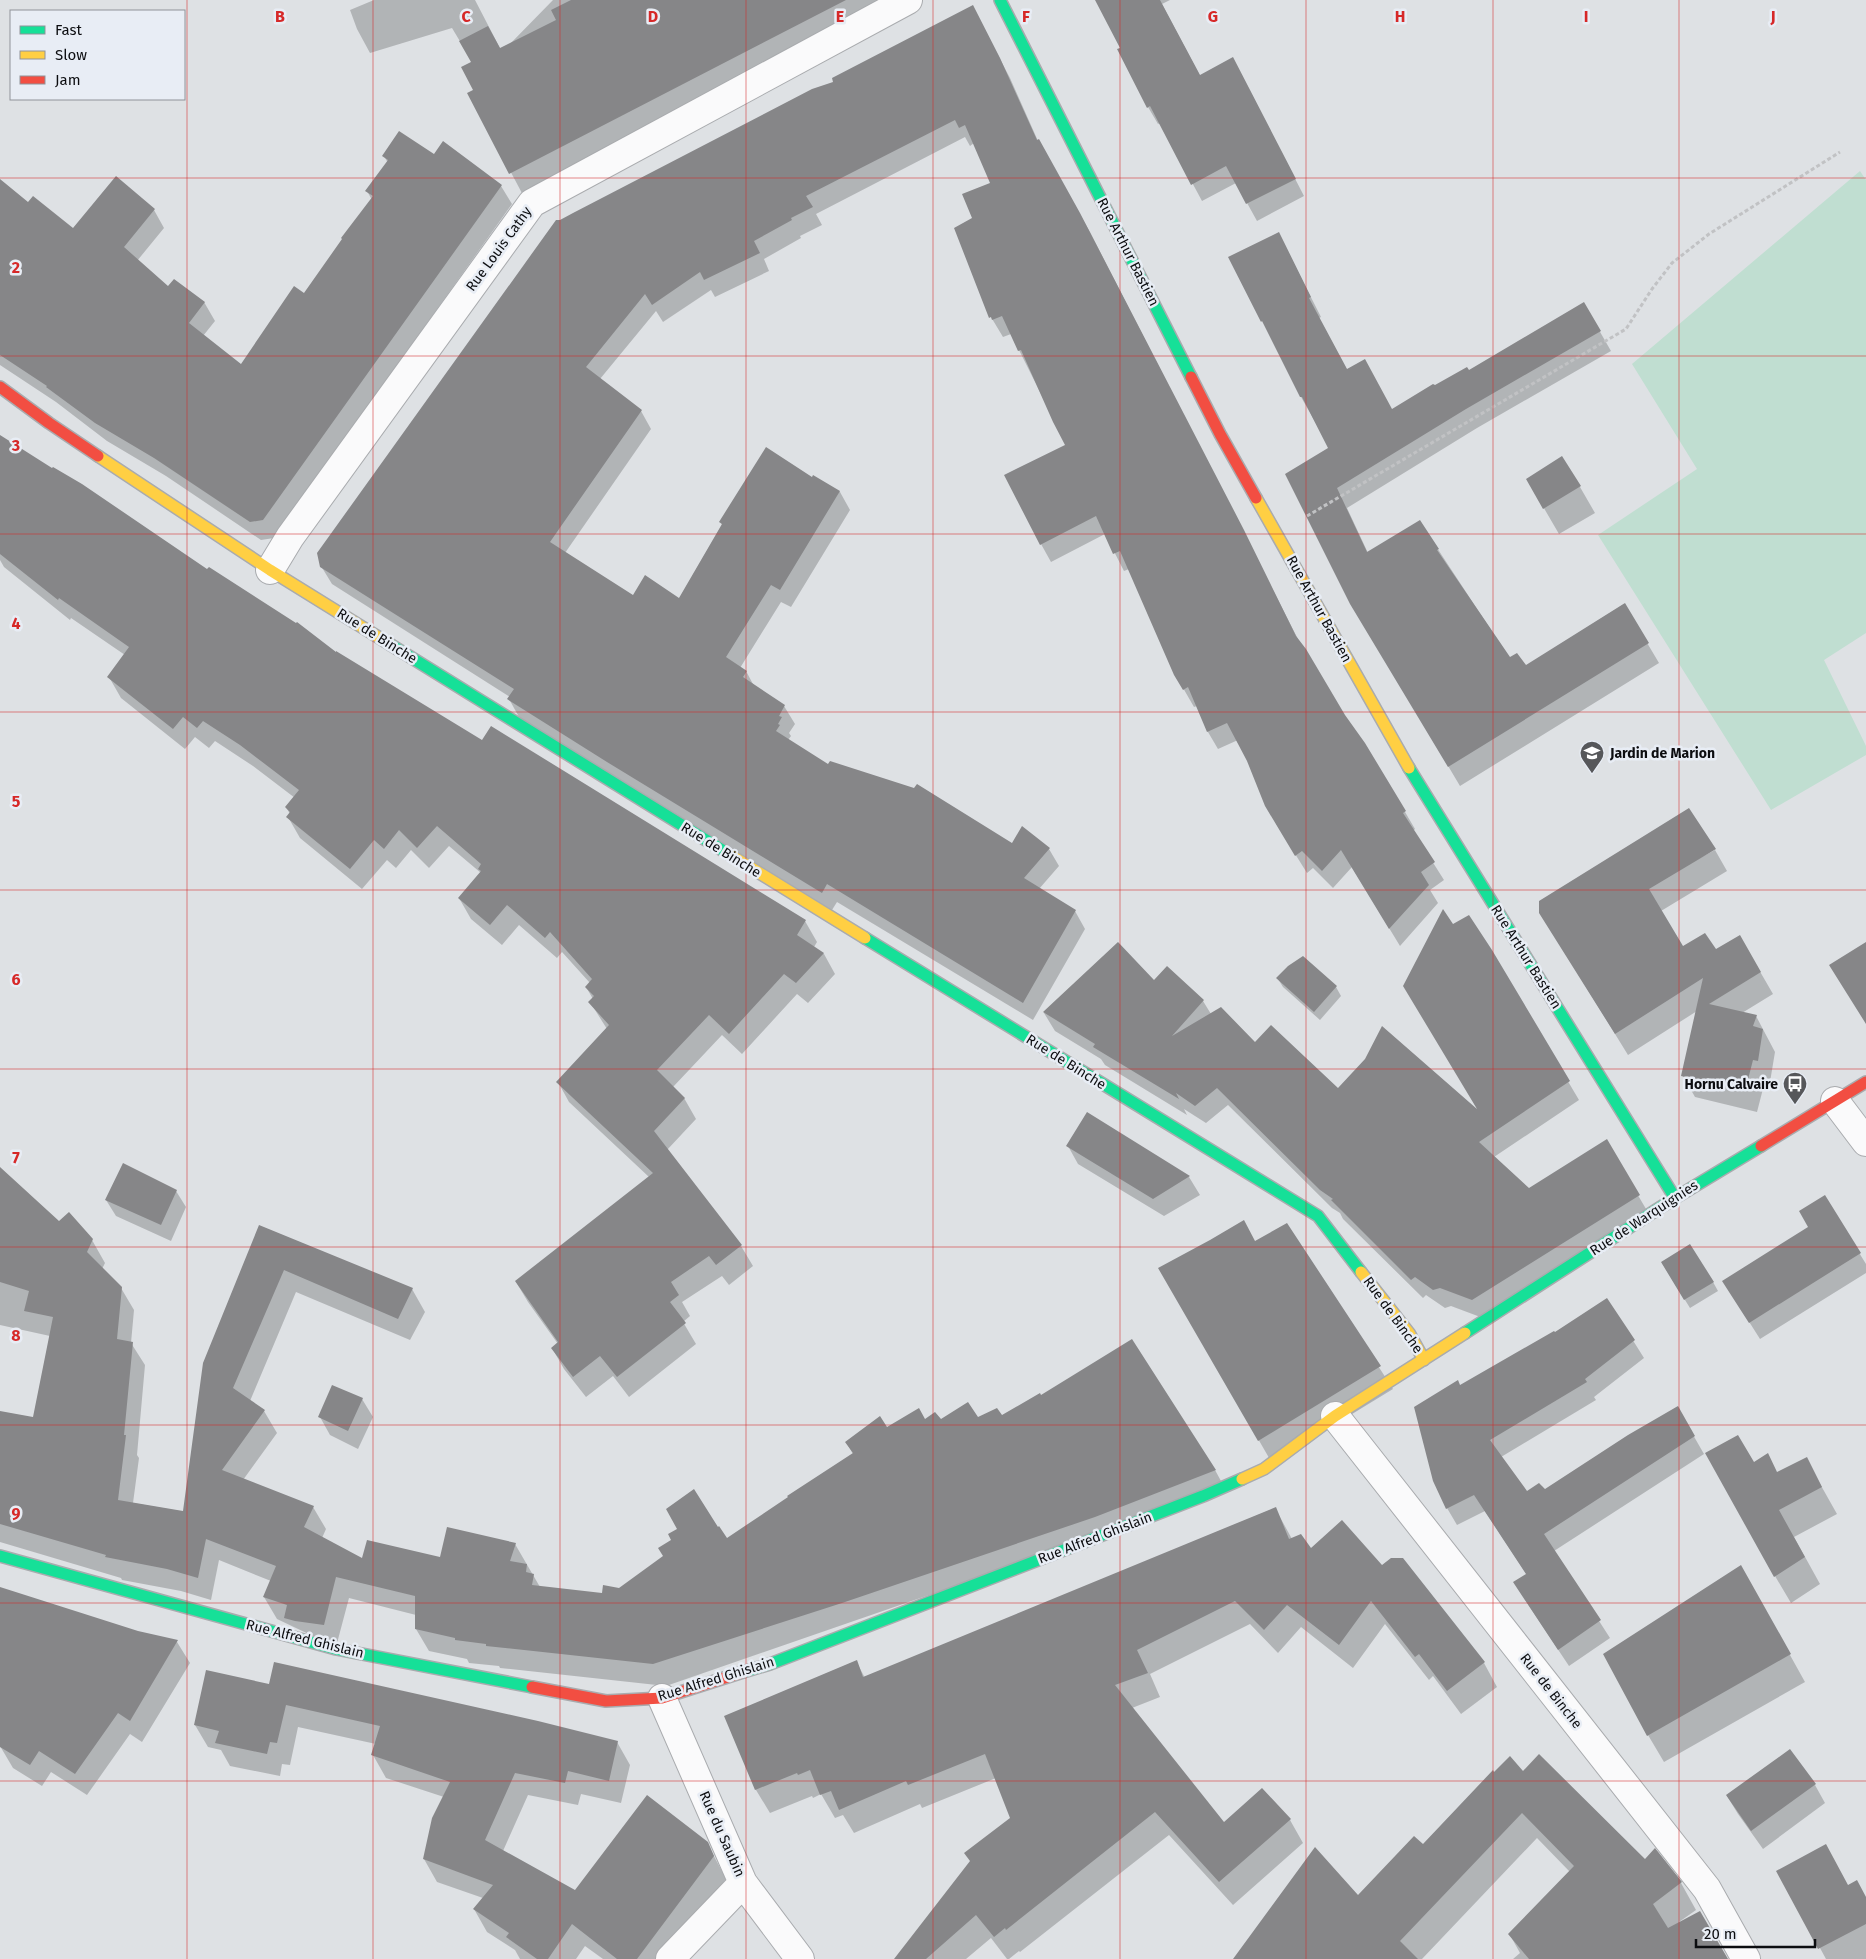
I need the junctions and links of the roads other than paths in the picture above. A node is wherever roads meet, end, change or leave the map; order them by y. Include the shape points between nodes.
1 (908, 0) edge
2 (1000, 0) edge
3 (0, 387) edge
4 (270, 570) junction
5 (1866, 1082) edge
6 (1835, 1101) junction
7 (1866, 1142) edge
8 (1675, 1198) junction
9 (1424, 1360) junction
10 (1335, 1416) junction
11 (0, 1556) edge
12 (662, 1698) junction
13 (743, 1883) junction
14 (670, 1959) edge
15 (800, 1959) edge
16 (1746, 1959) edge

1 - 4 street, Rue Louis Cathy via 532,203 290,537
2 - 8 street, Rue Arthur Bastien via 1220,434 1276,534 1403,758
3 - 4 street, Rue de Binche
4 - 9 street, Rue de Binche via 1318,1216 1409,1333
5 - 6 street, Rue de Warquignies
6 - 7 street
6 - 8 street, Rue de Warquignies
8 - 9 street, Rue de Warquignies
9 - 10 street, Rue de Binche
10 - 12 street, Rue Alfred Ghislain via 1264,1469 1203,1496 770,1664
10 - 16 street, Rue de Binche via 1707,1889
11 - 12 street, Rue Alfred Ghislain via 336,1649 606,1701
12 - 13 street, Rue du Saubin
13 - 14 street
13 - 15 street, Rue du Saubin

